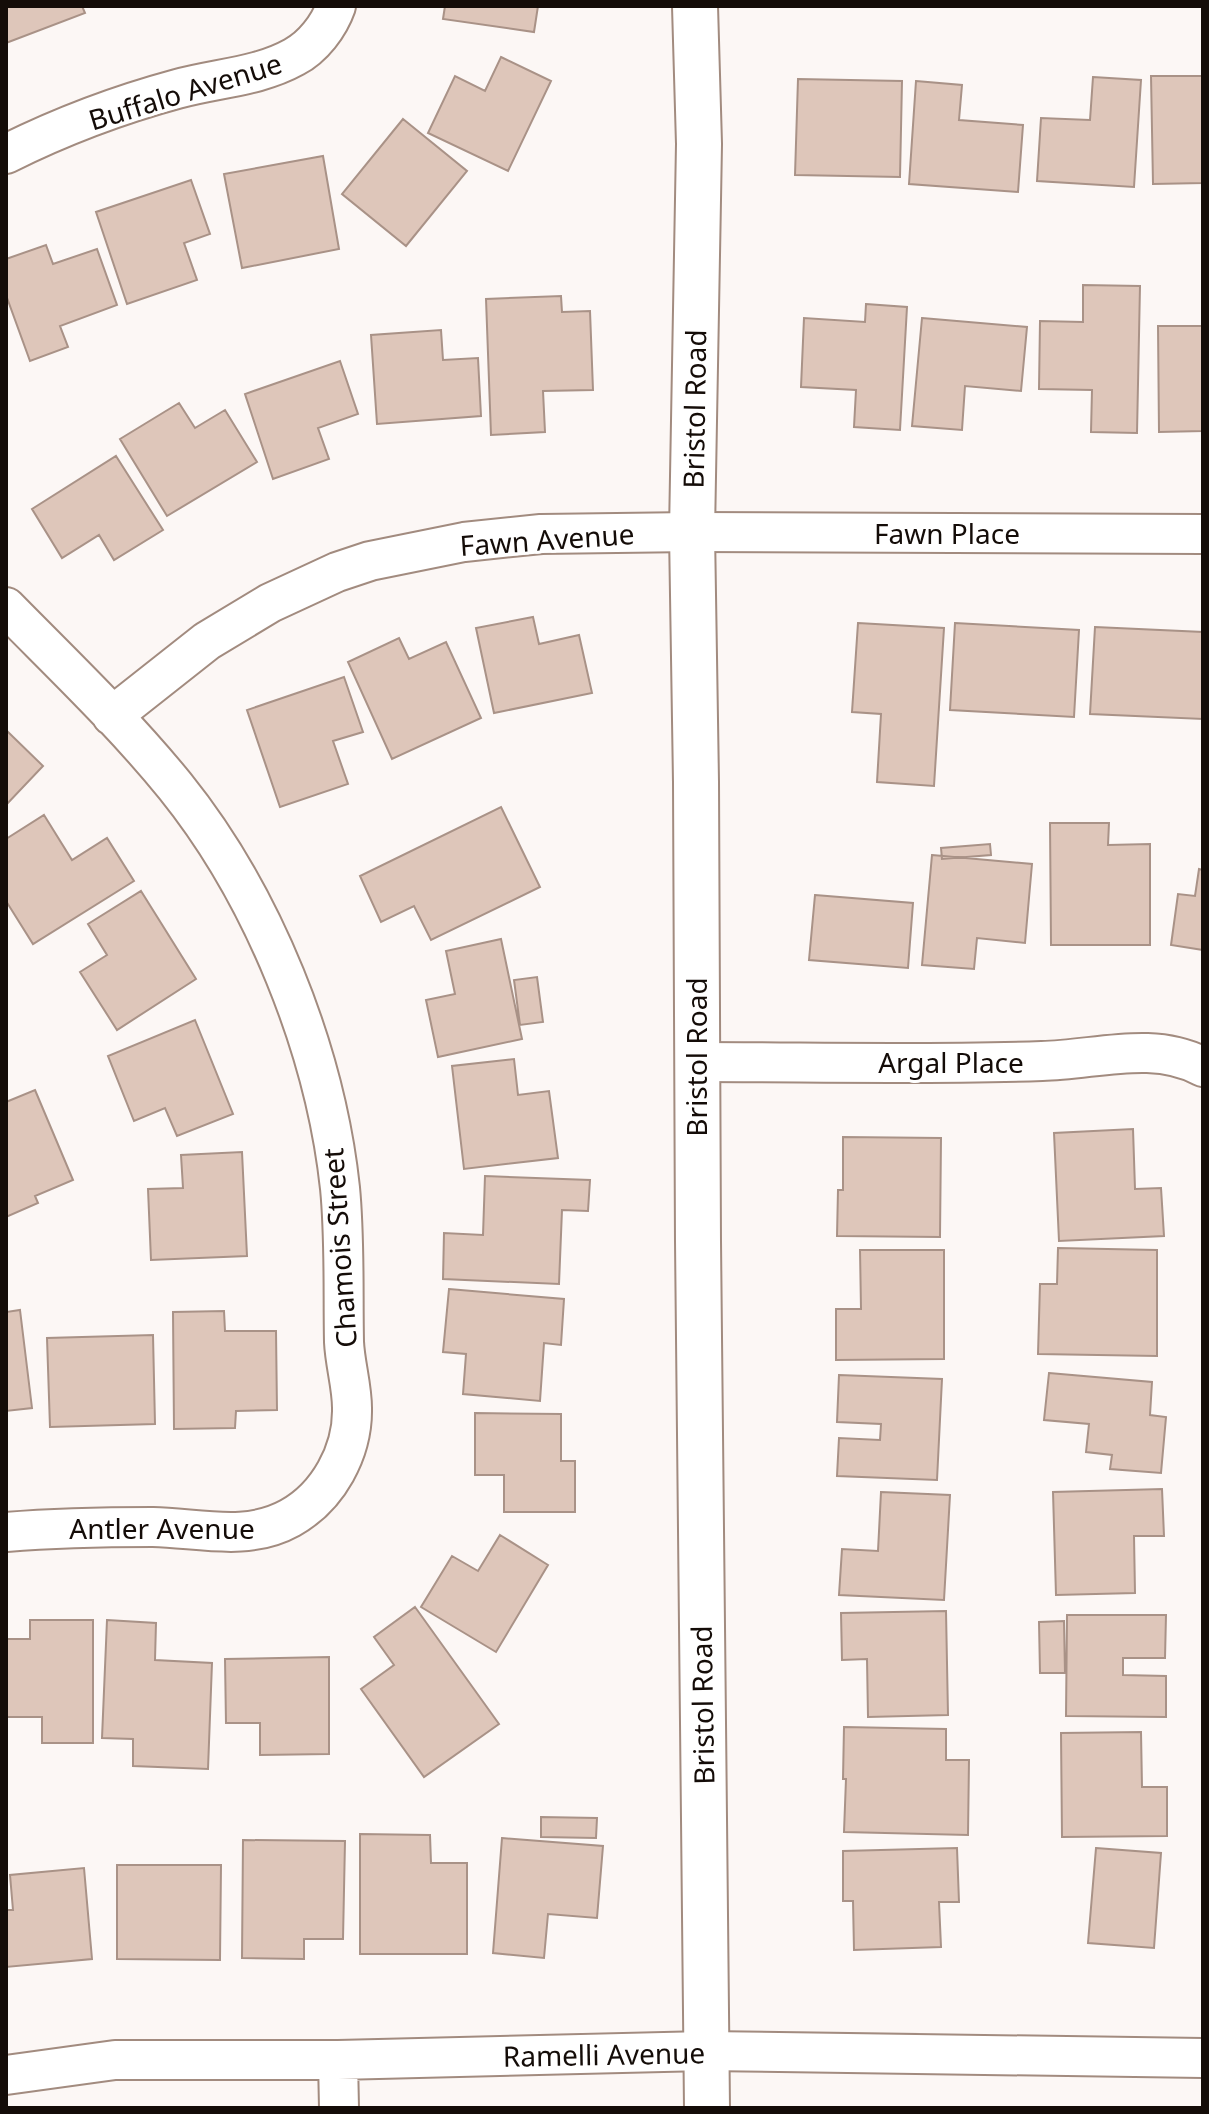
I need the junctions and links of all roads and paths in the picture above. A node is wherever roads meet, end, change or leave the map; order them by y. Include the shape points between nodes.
1 (336, 6) edge
2 (695, 6) edge
3 (6, 154) edge
4 (692, 532) junction
5 (1203, 534) edge
6 (6, 607) edge
7 (112, 716) junction
8 (696, 1062) junction
9 (1203, 1067) edge
10 (312, 1503) joint
11 (6, 1532) edge
12 (705, 2051) junction
13 (1203, 2058) edge
14 (338, 2060) junction
15 (6, 2075) edge
16 (339, 2108) edge
17 (707, 2108) edge

1 - 3 street, Buffalo Avenue via 316,40 271,68 121,105
2 - 4 street, Bristol Road via 699,144
4 - 5 street, Fawn Place
4 - 7 street, Fawn Avenue via 519,535 370,561 237,621
4 - 8 street, Bristol Road
6 - 7 street, Chamois Street
7 - 10 street, Chamois Street via 193,810 248,899 295,1001 329,1120 340,1190 352,1423 330,1482
8 - 9 street, Argal Place via 1043,1061 1137,1052 1188,1059
8 - 12 street, Bristol Road
10 - 11 street, Antler Avenue via 269,1528 240,1532 106,1527
12 - 13 street, Ramelli Avenue
12 - 14 street, Ramelli Avenue
12 - 17 street, Bristol Road
14 - 15 street, Ramelli Avenue via 115,2060
14 - 16 street

